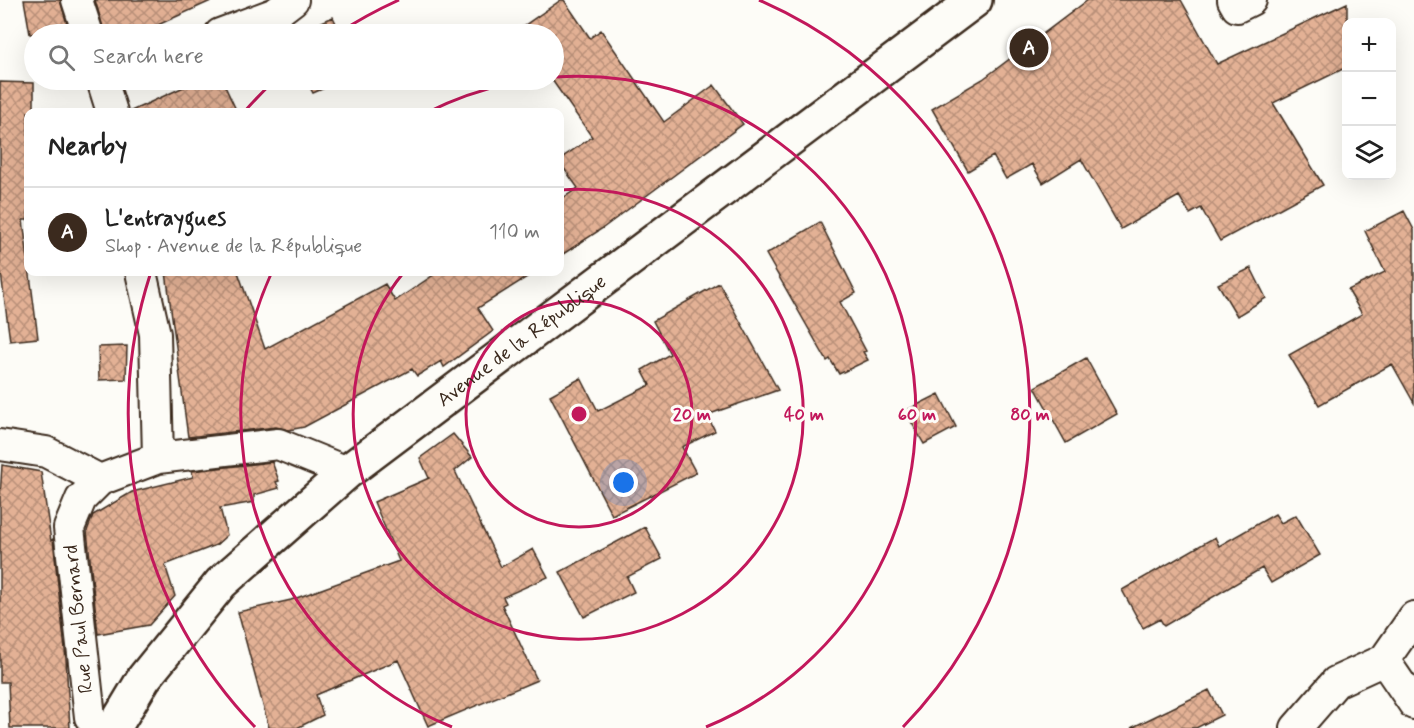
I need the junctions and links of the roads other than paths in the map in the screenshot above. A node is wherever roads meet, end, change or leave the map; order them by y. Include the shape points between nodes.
1 (77, 0) edge
2 (293, 0) edge
3 (975, 0) edge
4 (1233, 0) edge
5 (1251, 0) edge
6 (85, 24) edge
7 (245, 24) edge
8 (106, 90) edge
9 (111, 108) edge
10 (142, 276) edge
11 (0, 445) edge
12 (158, 458) junction
13 (346, 472) junction
14 (100, 480) junction
15 (1414, 617) edge
16 (1384, 660) junction
17 (1414, 704) edge
18 (98, 728) edge
19 (114, 728) edge
20 (1296, 728) edge

1 - 6 street
2 - 7 street via 276,12
3 - 13 main road, Avenue de la République
4 - 5 street via 1237,7
8 - 9 street
10 - 12 street via 155,334
11 - 14 street via 46,452
12 - 13 street, Rue Paul Bernard via 278,444
12 - 14 street, Rue Paul Bernard
13 - 19 main road, Avenue de la République via 221,583 144,678
14 - 18 street, Rue Paul Bernard via 81,499 69,528 90,717
15 - 16 street
16 - 17 street
16 - 20 street via 1336,682

